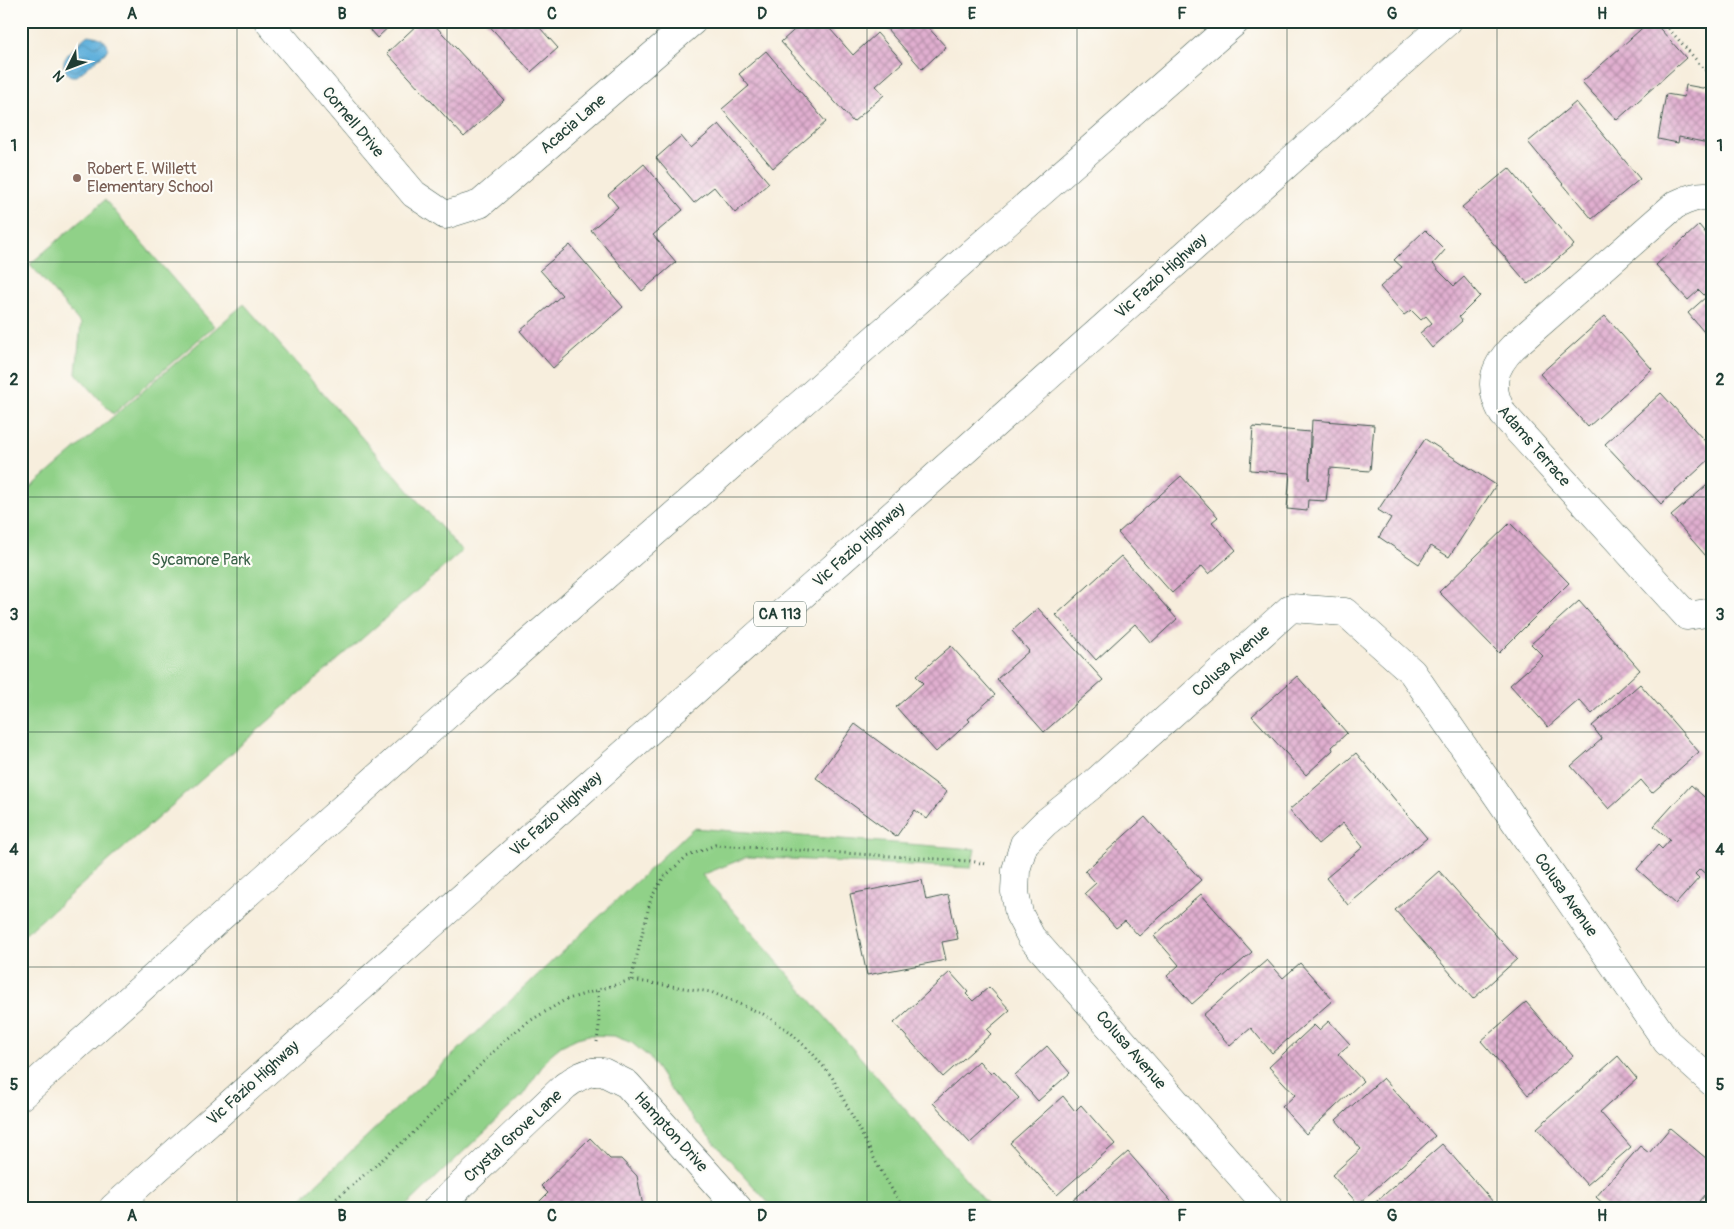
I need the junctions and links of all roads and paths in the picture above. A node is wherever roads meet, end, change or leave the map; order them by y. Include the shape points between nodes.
1 (268, 21) edge
2 (693, 21) edge
3 (1236, 21) edge
4 (1448, 21) edge
5 (1662, 21) edge
6 (1713, 79) edge
7 (1713, 197) edge
8 (445, 215) joint
9 (1713, 612) edge
10 (1016, 870) junction
11 (631, 980) dead end
12 (598, 990) dead end
13 (593, 1072) junction
14 (1713, 1083) edge
15 (21, 1096) edge
16 (112, 1208) edge
17 (437, 1208) edge
18 (738, 1208) edge
19 (1269, 1208) edge

1 - 8 main road, Cornell Drive via 414,194
2 - 8 main road, Acacia Lane via 480,204
3 - 15 main road via 422,737
4 - 16 main road, Vic Fazio Highway / CA 113
5 - 6 path
7 - 9 main road, Adams Terrace via 1691,197 1675,205 1513,347 1503,357 1493,384 1503,414 1687,616
10 - 11 path via 970,861 714,845 686,857 664,877 651,898
10 - 14 main road, Colusa Avenue via 1024,844 1045,823 1092,786 1291,608 1345,612 1412,672 1668,1042
10 - 19 main road, Colusa Avenue via 1019,914 1031,937
12 - 13 path via 599,1026
13 - 17 main road, Crystal Grove Lane via 565,1086
13 - 18 main road, Hampton Drive via 602,1072 627,1084

